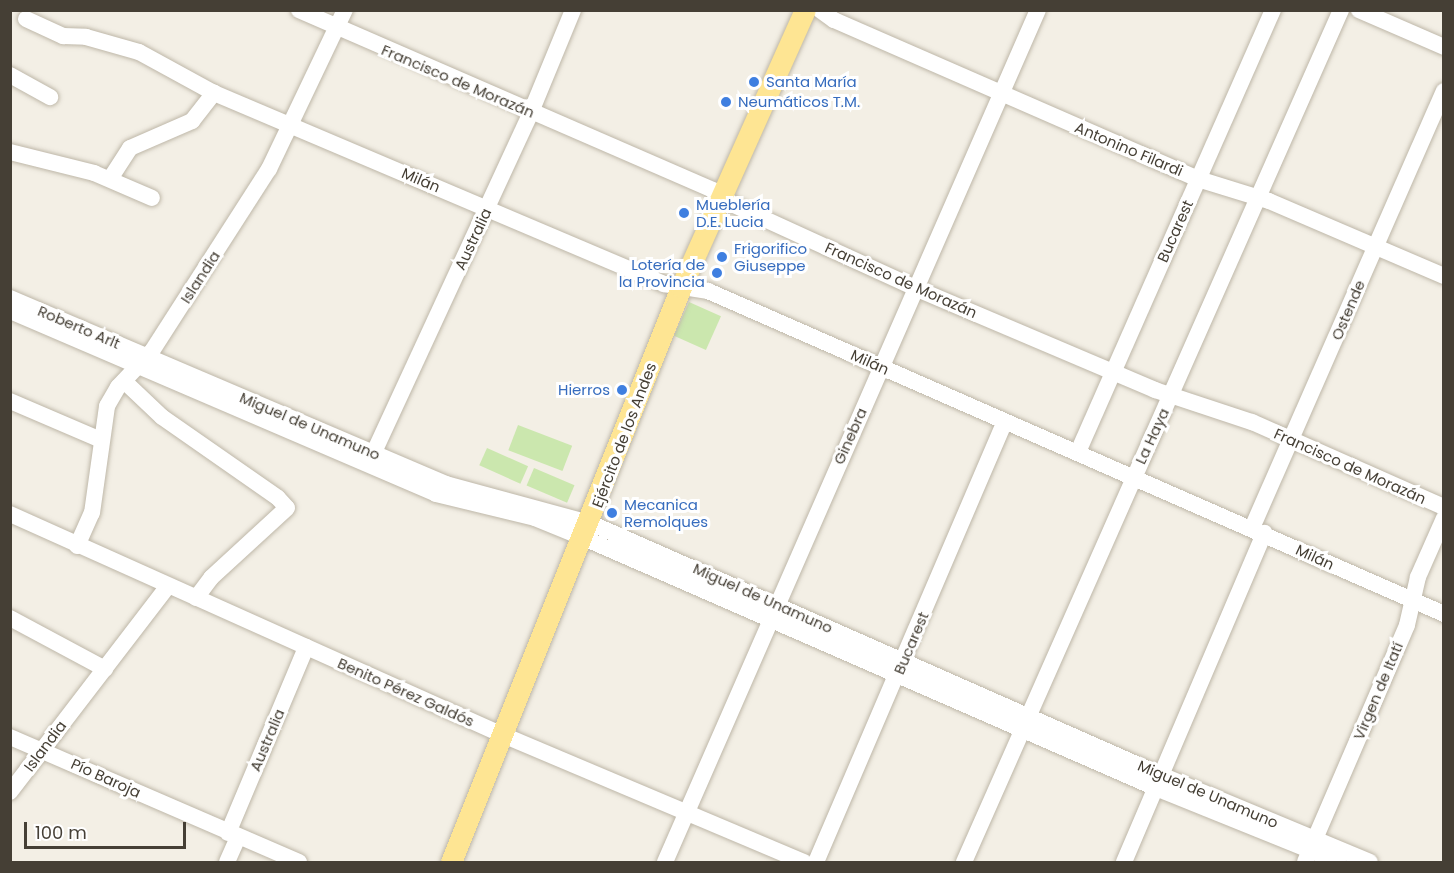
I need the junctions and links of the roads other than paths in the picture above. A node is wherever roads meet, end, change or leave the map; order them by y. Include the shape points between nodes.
1 (299, 10) edge
2 (345, 10) edge
3 (573, 10) edge
4 (805, 10) edge
5 (820, 10) edge
6 (1038, 10) edge
7 (1273, 10) edge
8 (1341, 10) edge
9 (1359, 10) edge
10 (26, 19) dead end
11 (337, 29) junction
12 (1443, 47) edge
13 (10, 75) edge
14 (1443, 91) edge
15 (214, 93) junction
16 (1002, 94) junction
17 (50, 97) dead end
18 (531, 112) junction
19 (291, 126) junction
20 (10, 152) edge
21 (110, 179) junction
22 (1198, 179) junction
23 (152, 198) dead end
24 (723, 198) junction
25 (1255, 198) junction
26 (487, 208) junction
27 (1376, 246) junction
28 (1443, 276) edge
29 (681, 287) junction
30 (915, 288) junction
31 (10, 298) edge
32 (10, 311) edge
33 (143, 361) junction
34 (880, 367) junction
35 (1113, 372) junction
36 (124, 381) junction
37 (1172, 394) junction
38 (11, 403) edge
39 (1005, 423) junction
40 (101, 440) junction
41 (1293, 440) junction
42 (1078, 452) junction
43 (371, 459) junction
44 (1134, 476) junction
45 (1443, 507) edge
46 (10, 514) edge
47 (1443, 518) edge
48 (587, 530) junction
49 (1258, 530) junction
50 (77, 546) junction
51 (168, 586) junction
52 (196, 598) junction
53 (1413, 601) junction
54 (773, 610) junction
55 (1443, 614) edge
56 (10, 618) edge
57 (306, 647) junction
58 (901, 666) junction
59 (105, 669) junction
60 (1026, 722) junction
61 (503, 735) junction
62 (10, 737) edge
63 (41, 750) junction
64 (1158, 782) junction
65 (10, 792) edge
66 (687, 813) junction
67 (233, 835) junction
68 (1310, 851) edge
69 (227, 862) edge
70 (299, 862) edge
71 (451, 862) edge
72 (665, 862) edge
73 (804, 862) edge
74 (816, 862) edge
75 (964, 862) edge
76 (1124, 862) edge
77 (1339, 862) edge
78 (1370, 862) edge

1 - 11 street, Francisco de Morazán
2 - 11 street, Islandia
3 - 18 street, Australia
4 - 24 main road, Ejército de los Andes
5 - 16 street, Antonino Filardi
6 - 16 street, Ginebra
7 - 22 street, Bucarest
8 - 25 street, La Haya
9 - 12 street
10 - 15 street, Milán via 63,36 86,37 140,52
11 - 18 street, Francisco de Morazán
11 - 19 street, Islandia
13 - 17 street
14 - 27 street, Ostende
15 - 19 street, Milán
15 - 21 street via 192,121 130,148
16 - 22 street, Antonino Filardi
16 - 30 street, Ginebra
18 - 24 street, Francisco de Morazán
18 - 26 street, Australia
19 - 26 street, Milán
19 - 33 street, Islandia via 269,169
20 - 21 street
21 - 23 street
22 - 25 street, Antonino Filardi
22 - 35 street, Bucarest
24 - 29 main road, Ejército de los Andes
24 - 30 street, Francisco de Morazán
25 - 27 street, Antonino Filardi
25 - 37 street, La Haya
26 - 29 street, Milán via 664,284
26 - 43 street, Australia
27 - 28 street, Antonino Filardi
27 - 41 street, Ostende
29 - 34 street, Milán via 708,291
29 - 48 main road, Ejército de los Andes
30 - 34 street, Ginebra
30 - 35 street, Francisco de Morazán
31 - 33 street, Roberto Arlt
32 - 33 street, Roberto Arlt
33 - 36 street, Islandia
33 - 43 street, Miguel de Unamuno
34 - 39 street, Milán
34 - 54 street, Ginebra
35 - 37 street, Francisco de Morazán
35 - 42 street, Bucarest
36 - 40 street, Islandia via 107,406
36 - 52 street via 162,417 287,508 211,578
37 - 41 street, Francisco de Morazán
37 - 44 street, La Haya
38 - 40 street
39 - 42 street, Milán
39 - 58 street, Bucarest
40 - 50 street, Islandia via 92,513
41 - 45 street, Francisco de Morazán
41 - 49 street, Ostende
42 - 44 street, Milán
43 - 48 street, Miguel de Unamuno via 460,489 530,503
44 - 49 street, Milán
44 - 60 street, La Haya
46 - 50 street, Benito Pérez Galdós
47 - 53 street, Virgen de Itatí via 1418,577
48 - 54 street, Miguel de Unamuno
48 - 61 main road, Ejército de los Andes
49 - 53 street, Milán
49 - 64 street, Ostende
50 - 51 street, Benito Pérez Galdós
51 - 52 street, Benito Pérez Galdós
51 - 59 street, Islandia
52 - 57 street, Benito Pérez Galdós
53 - 55 street, Milán
53 - 68 street, Virgen de Itatí via 1407,625
54 - 58 street, Miguel de Unamuno
54 - 66 street, Ginebra
56 - 59 street
57 - 61 street, Benito Pérez Galdós
57 - 67 street, Australia
58 - 60 street, Miguel de Unamuno
58 - 74 street, Bucarest
59 - 63 street, Islandia
60 - 64 street, Miguel de Unamuno
60 - 75 street, La Haya
61 - 66 street, Benito Pérez Galdós
61 - 71 main road, Ejército de los Andes
62 - 63 street, Pío Baroja
63 - 65 street, Islandia
63 - 67 street, Pío Baroja
64 - 68 street, Miguel de Unamuno
64 - 76 street, Ostende
66 - 72 street, Ginebra
66 - 73 street, Benito Pérez Galdós
67 - 69 street, Australia
67 - 70 street, Pío Baroja
68 - 77 street, Miguel de Unamuno
68 - 78 street, Miguel de Unamuno

